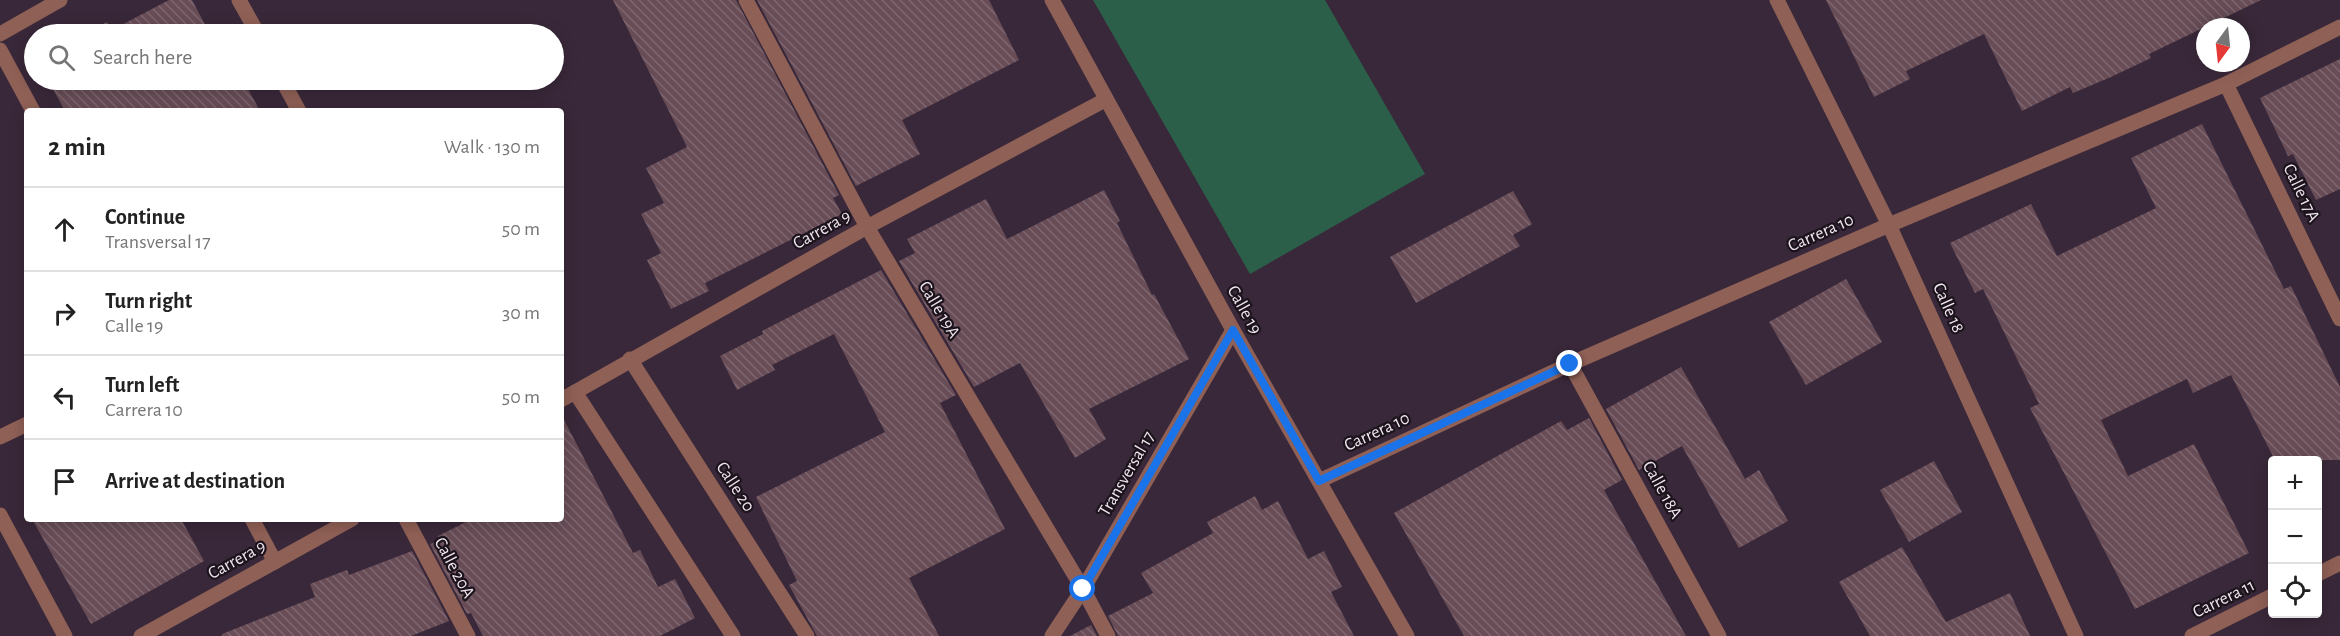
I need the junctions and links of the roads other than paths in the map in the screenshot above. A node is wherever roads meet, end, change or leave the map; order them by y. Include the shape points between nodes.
1 (60, 0) edge
2 (239, 0) edge
3 (746, 0) edge
4 (1052, 0) edge
5 (1777, 0) edge
6 (252, 24) edge
7 (2340, 27) edge
8 (0, 34) edge
9 (0, 50) edge
10 (2226, 84) junction
11 (287, 90) edge
12 (1105, 100) junction
13 (31, 108) edge
14 (297, 108) edge
15 (1889, 225) junction
16 (867, 227) junction
17 (2340, 319) edge
18 (1233, 330) junction
19 (630, 359) junction
20 (1570, 364) junction
21 (575, 392) junction
22 (564, 398) edge
23 (24, 425) edge
24 (0, 437) edge
25 (1319, 481) junction
26 (0, 516) edge
27 (254, 522) edge
28 (347, 522) edge
29 (408, 522) edge
30 (275, 562) junction
31 (2340, 563) edge
32 (2322, 572) edge
33 (1083, 589) junction
34 (2268, 598) edge
35 (65, 636) edge
36 (141, 636) edge
37 (468, 636) edge
38 (733, 636) edge
39 (807, 636) edge
40 (1052, 636) edge
41 (1108, 636) edge
42 (1407, 636) edge
43 (1719, 636) edge
44 (2076, 636) edge
45 (2192, 636) edge

1 - 8 street
2 - 6 street
3 - 16 street, Calle 19A
4 - 12 street, Calle 19
5 - 15 street, Calle 18
7 - 10 street, Carrera 10
9 - 13 street
10 - 15 street, Carrera 10
10 - 17 street, Calle 17A
11 - 14 street
12 - 16 street, Carrera 9
12 - 18 street, Calle 19
15 - 20 street, Carrera 10
15 - 44 street, Calle 18
16 - 19 street, Carrera 9
16 - 33 street, Calle 19A
18 - 25 street, Calle 19
18 - 33 street, Transversal 17
19 - 21 street, Carrera 9
19 - 39 street, Calle 20
20 - 25 street, Carrera 10
20 - 43 street, Calle 18A
21 - 22 street, Carrera 9
21 - 38 street
23 - 24 street
25 - 42 street, Calle 19
26 - 35 street
27 - 30 street
28 - 30 street, Carrera 9
29 - 37 street, Calle 20A
30 - 36 street, Carrera 9
31 - 32 street
33 - 40 street, Transversal 17
33 - 41 street, Calle 19A
34 - 45 street, Carrera 11

